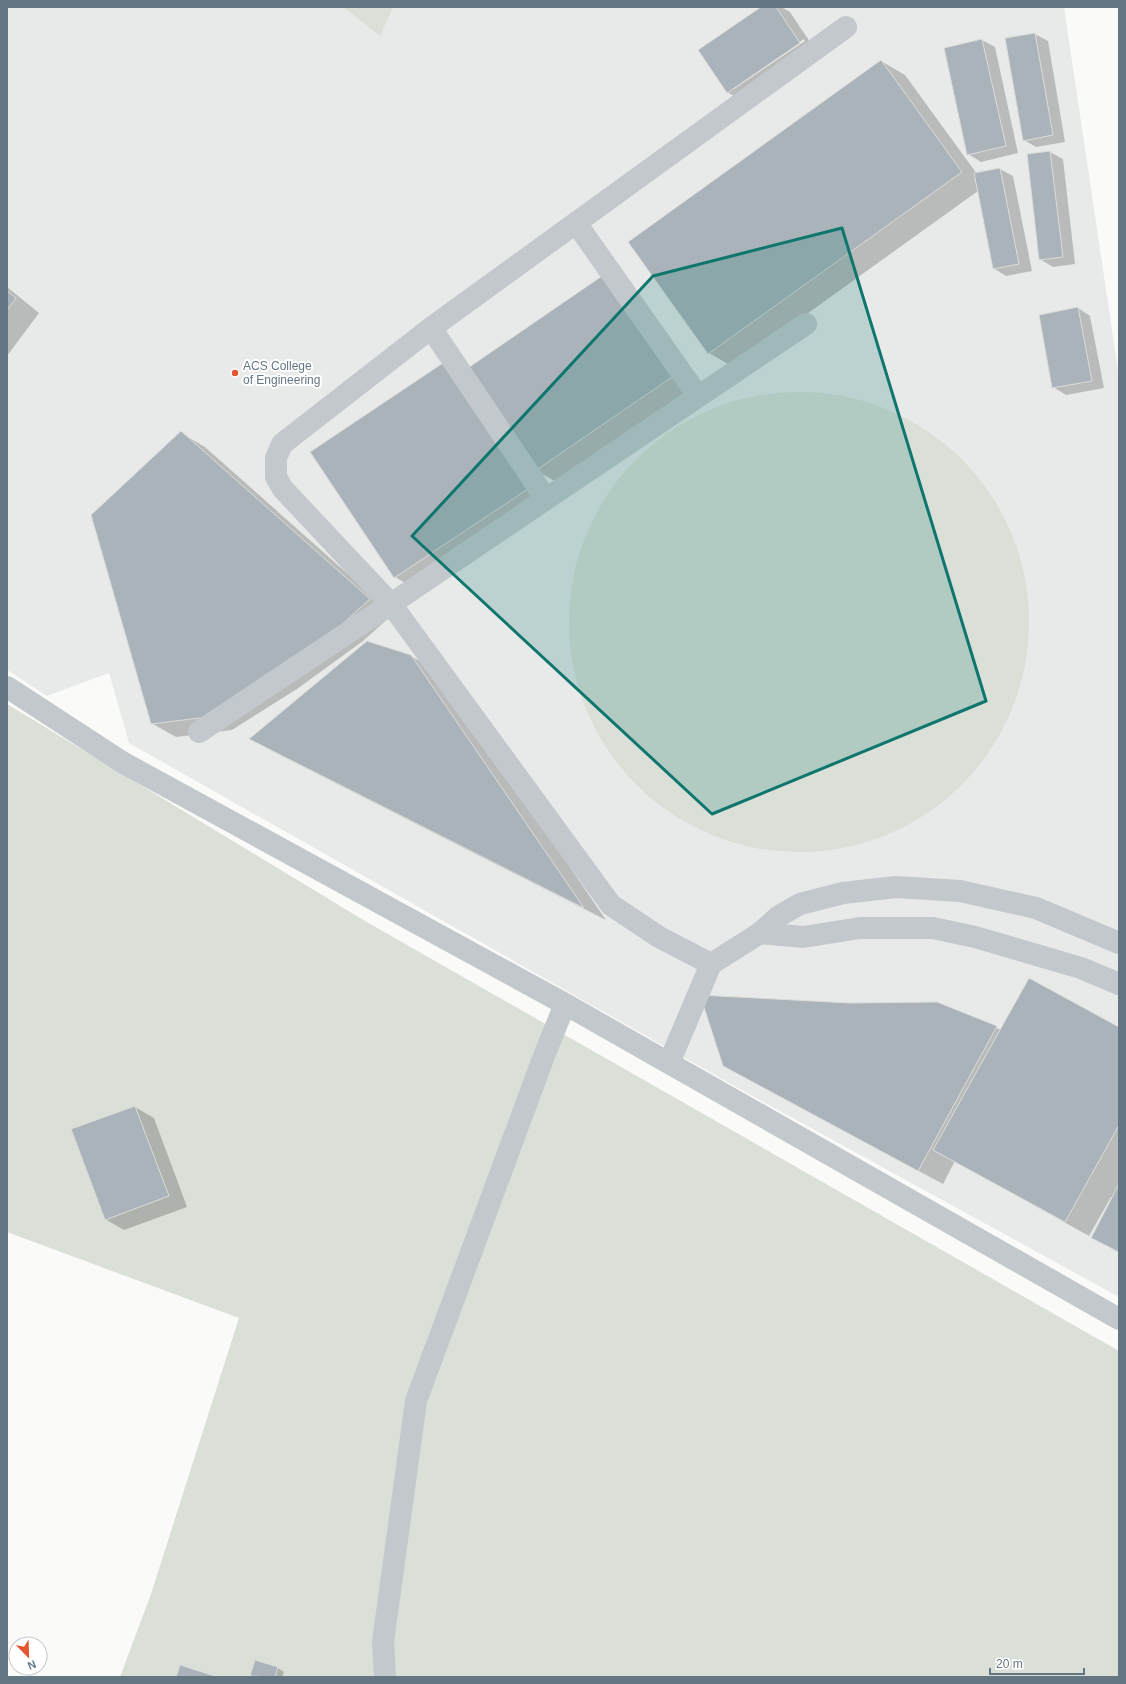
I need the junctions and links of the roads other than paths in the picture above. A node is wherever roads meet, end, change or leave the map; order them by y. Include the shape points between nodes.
1 (846, 27) dead end
2 (576, 223) junction
3 (806, 324) dead end
4 (431, 328) junction
5 (698, 396) junction
6 (546, 499) junction
7 (391, 604) junction
8 (7, 687) edge
9 (199, 732) dead end
10 (760, 933) junction
11 (1119, 943) edge
12 (711, 964) junction
13 (1119, 984) edge
14 (565, 1004) junction
15 (669, 1063) junction
16 (1119, 1319) edge
17 (385, 1677) edge

1 - 2 street
2 - 4 street
2 - 5 street
3 - 5 street
4 - 6 street
4 - 7 street via 282,444 276,458 276,477 283,489
5 - 6 street
6 - 7 street
7 - 9 street
7 - 12 street via 611,905 659,937
8 - 14 street via 122,762
10 - 11 street via 779,916 800,904 843,893 896,887 960,891 1036,908
10 - 12 street
10 - 13 street via 802,937 860,928 933,928 975,937 1081,968
12 - 15 street
14 - 15 street
14 - 17 street via 416,1401 383,1642
15 - 16 street

